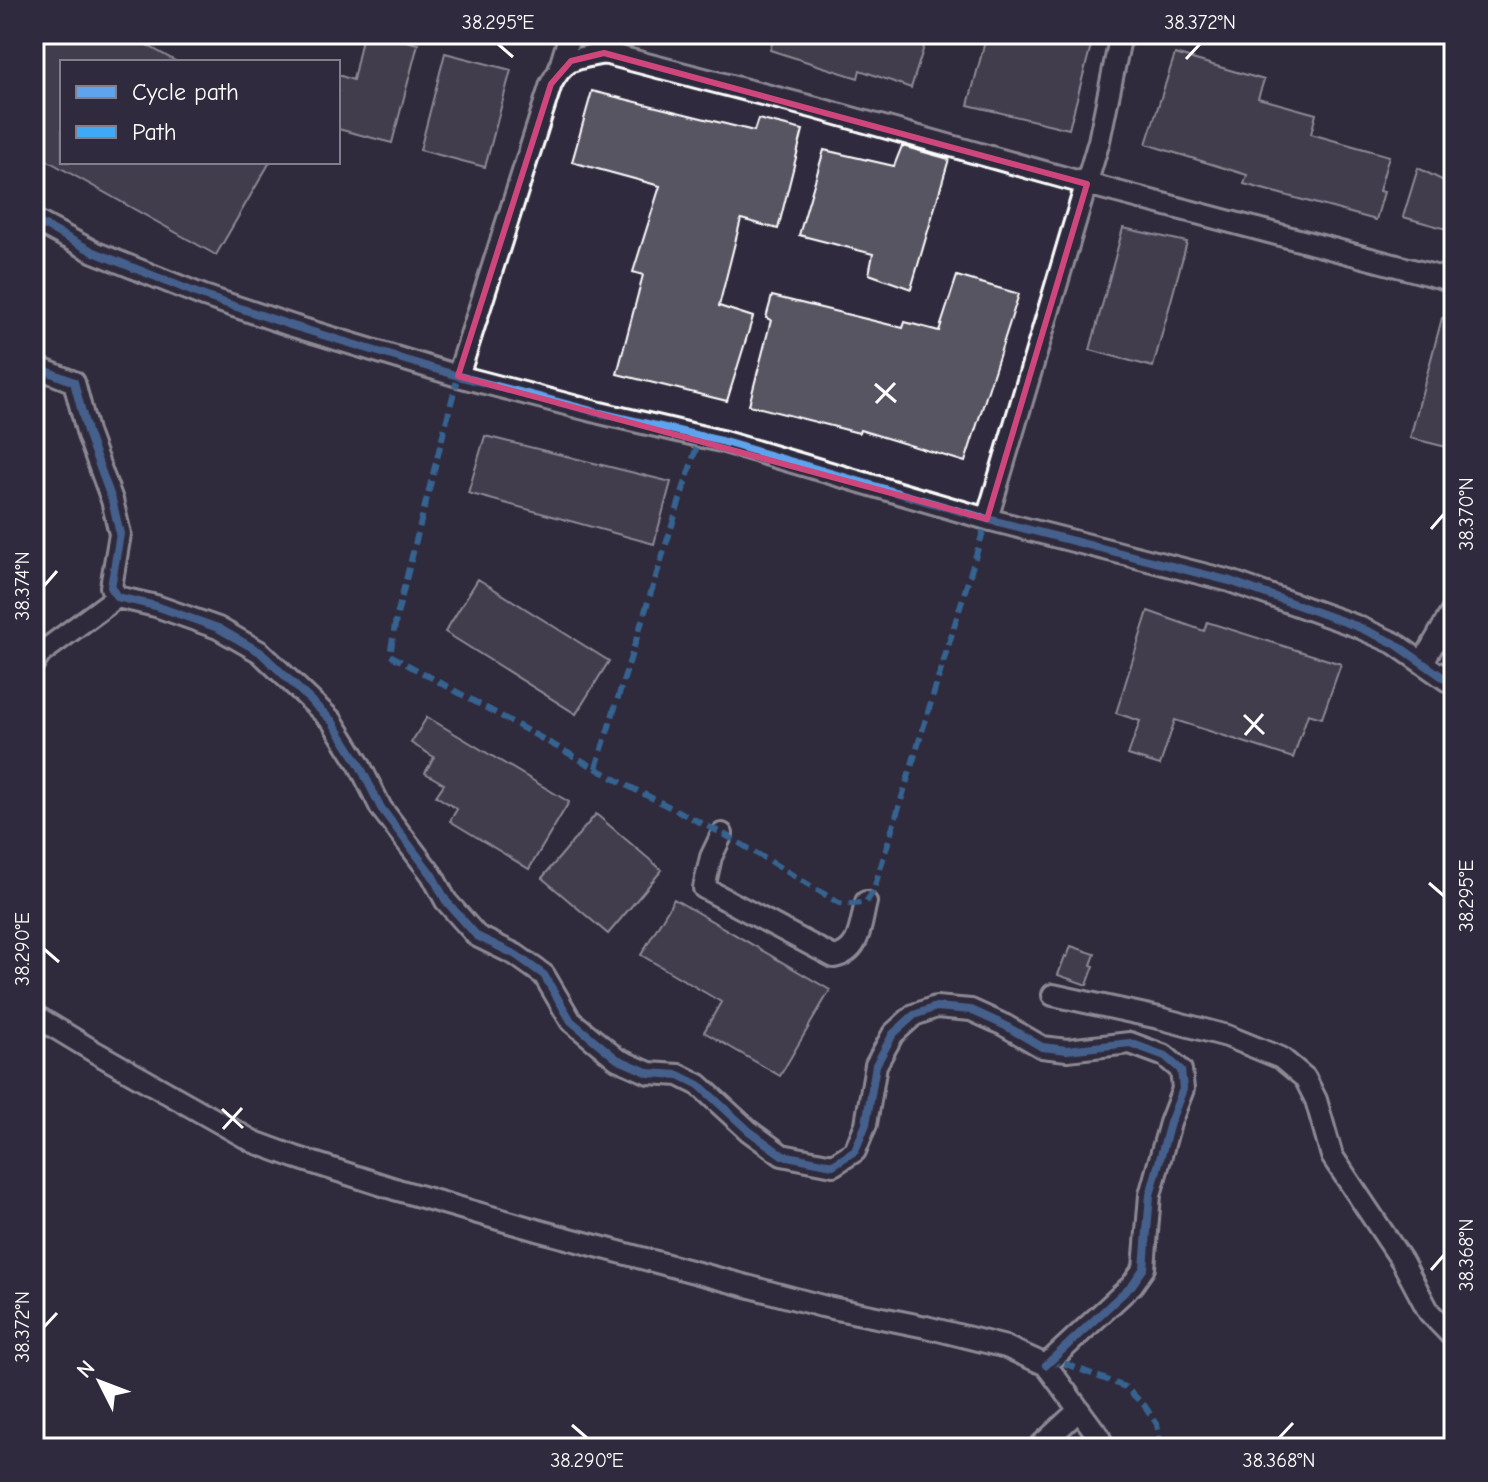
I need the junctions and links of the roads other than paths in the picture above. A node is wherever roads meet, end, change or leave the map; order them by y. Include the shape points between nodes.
1 (570, 34) edge
2 (1121, 34) edge
3 (560, 67) junction
4 (1087, 184) junction
5 (34, 220) edge
6 (1454, 281) edge
7 (34, 366) edge
8 (458, 376) junction
9 (987, 519) junction
10 (117, 597) junction
11 (1454, 608) edge
12 (1423, 662) junction
13 (34, 663) edge
14 (1454, 685) edge
15 (722, 834) dead end
16 (866, 902) dead end
17 (1053, 995) dead end
18 (34, 1015) edge
19 (1454, 1338) edge
20 (1046, 1365) junction
21 (1079, 1410) junction
22 (1038, 1448) edge
23 (1104, 1448) edge

1 - 3 street
2 - 4 street
3 - 4 street via 604,53
3 - 8 street
4 - 6 street
4 - 9 street
5 - 8 street via 94,252 204,296
7 - 10 street via 74,382 120,534 111,587
8 - 9 street via 721,441
9 - 12 street via 1230,581 1356,626
10 - 13 street
10 - 20 street via 218,628 260,652 332,721 381,808 477,936 544,975 571,1021 617,1059 699,1085 782,1155 833,1165 855,1151 866,1124 876,1065 893,1034 914,1015 936,1007 971,1010 1042,1047 1067,1050 1130,1043 1165,1056 1181,1070 1183,1089 1150,1195 1144,1268
11 - 12 street
12 - 14 street
15 - 16 street via 704,888 834,957 854,946
17 - 19 street via 1227,1036 1281,1058 1305,1078 1332,1156 1402,1261 1429,1312
18 - 20 street via 254,1142 295,1157 526,1227 822,1306 1006,1347
20 - 21 street
21 - 22 street
21 - 23 street

